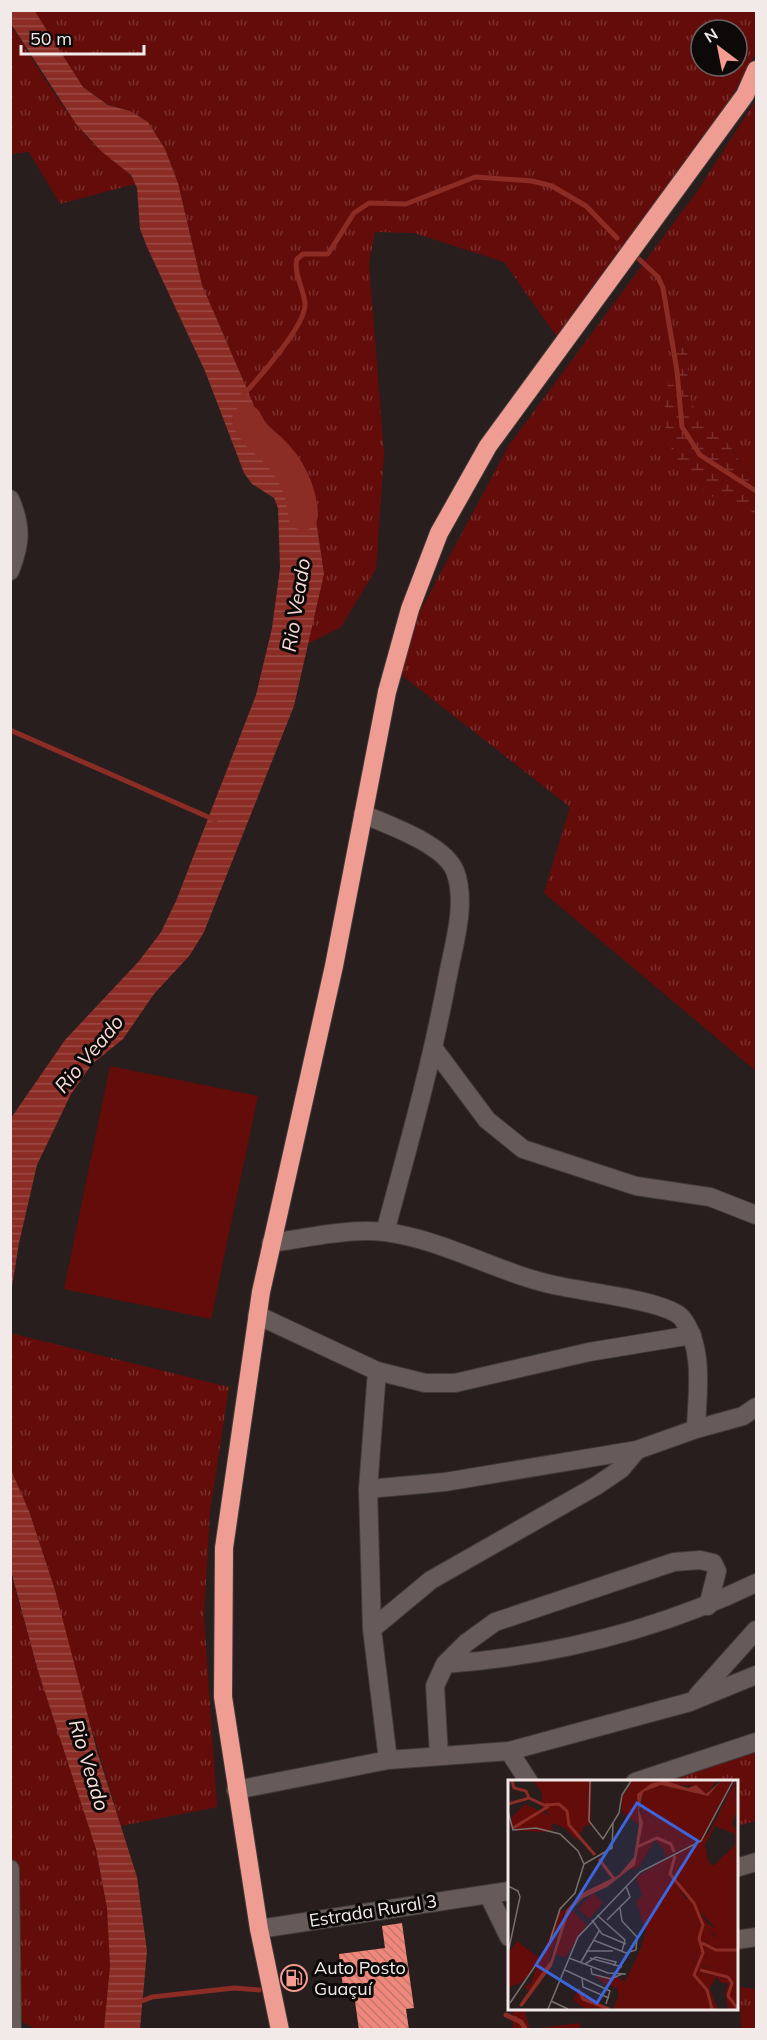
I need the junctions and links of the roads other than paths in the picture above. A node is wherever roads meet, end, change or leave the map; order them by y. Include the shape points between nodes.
1 (756, 70) edge
2 (10, 499) edge
3 (10, 571) edge
4 (363, 814) junction
5 (434, 1049) junction
6 (756, 1215) edge
7 (385, 1233) junction
8 (271, 1243) junction
9 (257, 1315) junction
10 (692, 1335) junction
11 (377, 1371) junction
12 (756, 1407) edge
13 (696, 1429) junction
14 (637, 1450) junction
15 (368, 1489) junction
16 (756, 1583) edge
17 (708, 1606) junction
18 (372, 1629) junction
19 (756, 1630) edge
20 (445, 1664) junction
21 (756, 1675) edge
22 (690, 1702) junction
23 (756, 1742) edge
24 (509, 1751) junction
25 (439, 1755) junction
26 (388, 1760) junction
27 (528, 1780) edge
28 (641, 1780) edge
29 (236, 1790) junction
30 (756, 1862) edge
31 (737, 1867) edge
32 (10, 1869) edge
33 (508, 1891) edge
34 (488, 1894) junction
35 (259, 1929) junction
36 (508, 1935) edge
37 (756, 1937) edge
38 (737, 1940) edge
39 (12, 2030) edge
40 (280, 2030) edge

1 - 4 highway via 745,95 488,446 439,533 410,609 387,692
2 - 3 street via 18,517 20,546
4 - 5 street via 418,839 454,870 457,925
4 - 8 highway via 334,966
5 - 6 street via 487,1120 523,1149 636,1186 710,1197
5 - 7 street
7 - 8 street
7 - 10 street via 464,1253 550,1284 663,1307 680,1316
8 - 9 highway
9 - 11 street
9 - 29 highway via 224,1548 223,1697
10 - 11 street via 589,1352 455,1383 425,1383
10 - 13 street via 698,1376
11 - 15 street
12 - 13 street via 743,1416
13 - 14 street
14 - 15 street via 445,1482
14 - 18 street via 621,1469 596,1486 432,1580
15 - 18 street
16 - 17 street
17 - 20 street via 573,1648 508,1660
17 - 20 street via 717,1571 713,1563 674,1562 495,1622
18 - 26 street
19 - 22 street
20 - 25 street via 435,1686
21 - 22 street
22 - 24 street
23 - 28 street
24 - 25 street
24 - 27 street
25 - 26 street
26 - 29 street
29 - 35 highway
30 - 31 street
32 - 39 street
33 - 34 street, Estrada Rural 3
34 - 35 street, Estrada Rural 3
34 - 36 street
35 - 40 highway
37 - 38 street

